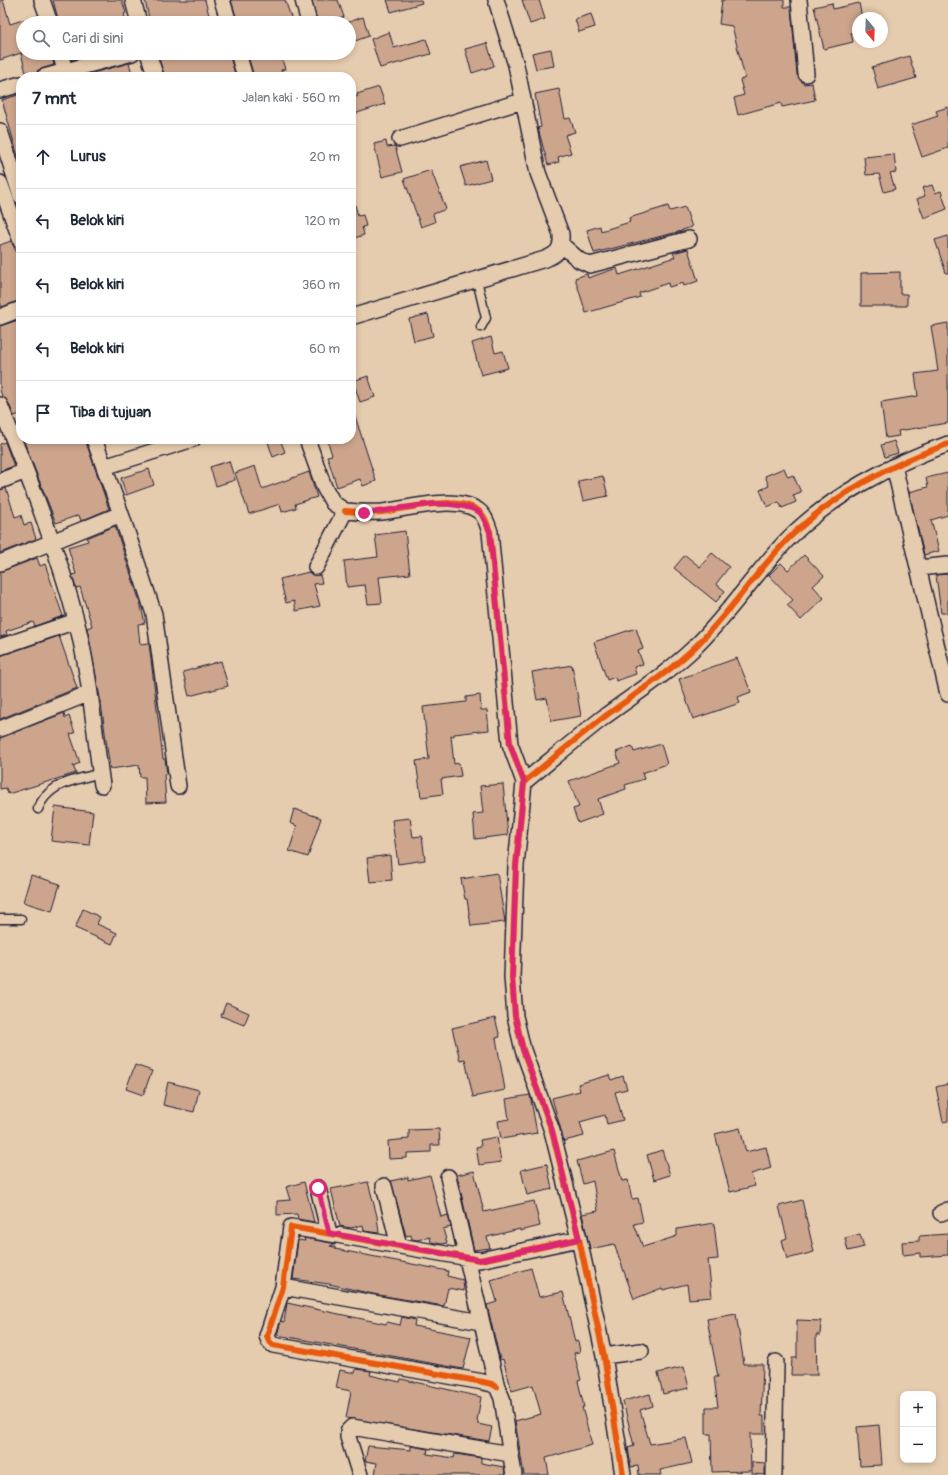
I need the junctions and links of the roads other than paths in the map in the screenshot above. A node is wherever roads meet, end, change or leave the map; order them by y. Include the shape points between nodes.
1 (42, 0) edge
2 (133, 0) edge
3 (222, 0) edge
4 (303, 0) edge
5 (496, 0) edge
6 (798, 0) edge
7 (48, 16) edge
8 (137, 16) edge
9 (227, 16) edge
10 (307, 16) edge
11 (62, 60) edge
12 (105, 60) edge
13 (150, 60) edge
14 (240, 60) edge
15 (66, 70) junction
16 (60, 72) edge
17 (154, 72) edge
18 (244, 72) edge
19 (806, 74) dead end
20 (16, 85) edge
21 (0, 90) edge
22 (522, 101) junction
23 (0, 131) edge
24 (400, 139) dead end
25 (16, 167) edge
26 (0, 183) edge
27 (16, 227) edge
28 (689, 239) dead end
29 (562, 245) junction
30 (477, 280) junction
31 (16, 311) edge
32 (356, 316) edge
33 (0, 317) edge
34 (481, 327) dead end
35 (0, 405) edge
36 (96, 444) edge
37 (177, 444) edge
38 (309, 444) edge
39 (948, 444) edge
40 (894, 466) junction
41 (104, 467) junction
42 (26, 470) junction
43 (0, 481) edge
44 (345, 511) junction
45 (121, 514) junction
46 (52, 543) junction
47 (0, 563) edge
48 (948, 564) edge
49 (316, 567) dead end
50 (918, 568) junction
51 (76, 621) junction
52 (0, 647) edge
53 (90, 694) junction
54 (948, 694) edge
55 (0, 728) edge
56 (101, 779) joint
57 (524, 782) junction
58 (178, 786) dead end
59 (38, 809) dead end
60 (0, 919) edge
61 (21, 919) dead end
62 (448, 1177) dead end
63 (384, 1186) dead end
64 (318, 1188) dead end
65 (329, 1233) junction
66 (579, 1239) junction
67 (399, 1246) junction
68 (466, 1259) junction
69 (283, 1287) junction
70 (481, 1322) junction
71 (641, 1351) dead end
72 (604, 1356) junction
73 (776, 1362) dead end
74 (497, 1387) junction
75 (510, 1454) junction
76 (360, 1475) edge
77 (514, 1475) edge
78 (623, 1475) edge
79 (774, 1475) edge

1 - 7 street
2 - 8 street
3 - 9 street
4 - 10 street
5 - 22 street via 516,64
6 - 19 street
11 - 15 street
12 - 15 street
13 - 17 street
14 - 18 street
15 - 16 street
20 - 21 street
22 - 24 street
22 - 29 street via 538,173 561,234
23 - 25 street
26 - 27 street
28 - 29 street via 590,265 579,260
29 - 30 street via 556,255
30 - 32 street
30 - 34 lane via 486,318
31 - 33 street
35 - 42 street
36 - 41 street
37 - 41 street
38 - 44 street via 324,487 333,503
39 - 40 street
40 - 50 street
40 - 57 street via 813,517 788,540 696,646 669,670
41 - 45 street
42 - 43 street
42 - 46 street
44 - 49 street
44 - 57 street via 376,512 425,504 454,504 480,512 486,521 490,532 510,744
45 - 46 street
45 - 58 street via 154,614
46 - 47 street
46 - 51 street
48 - 50 street
50 - 54 street
51 - 52 street
51 - 53 street
53 - 55 street
53 - 56 street
56 - 59 lane via 49,791 42,798
57 - 66 street via 516,866 512,977 515,1016 528,1064 552,1130
60 - 61 lane
62 - 68 street
63 - 67 street
64 - 65 street
65 - 67 street
65 - 69 street via 291,1227
66 - 68 street via 496,1258
66 - 72 street
67 - 68 street
68 - 70 street
69 - 70 street
69 - 74 street via 267,1336 273,1345 483,1382
70 - 74 street
71 - 72 street
72 - 78 street
73 - 79 street
74 - 75 street via 502,1398
75 - 76 street via 352,1427 348,1431 348,1436
75 - 77 street

